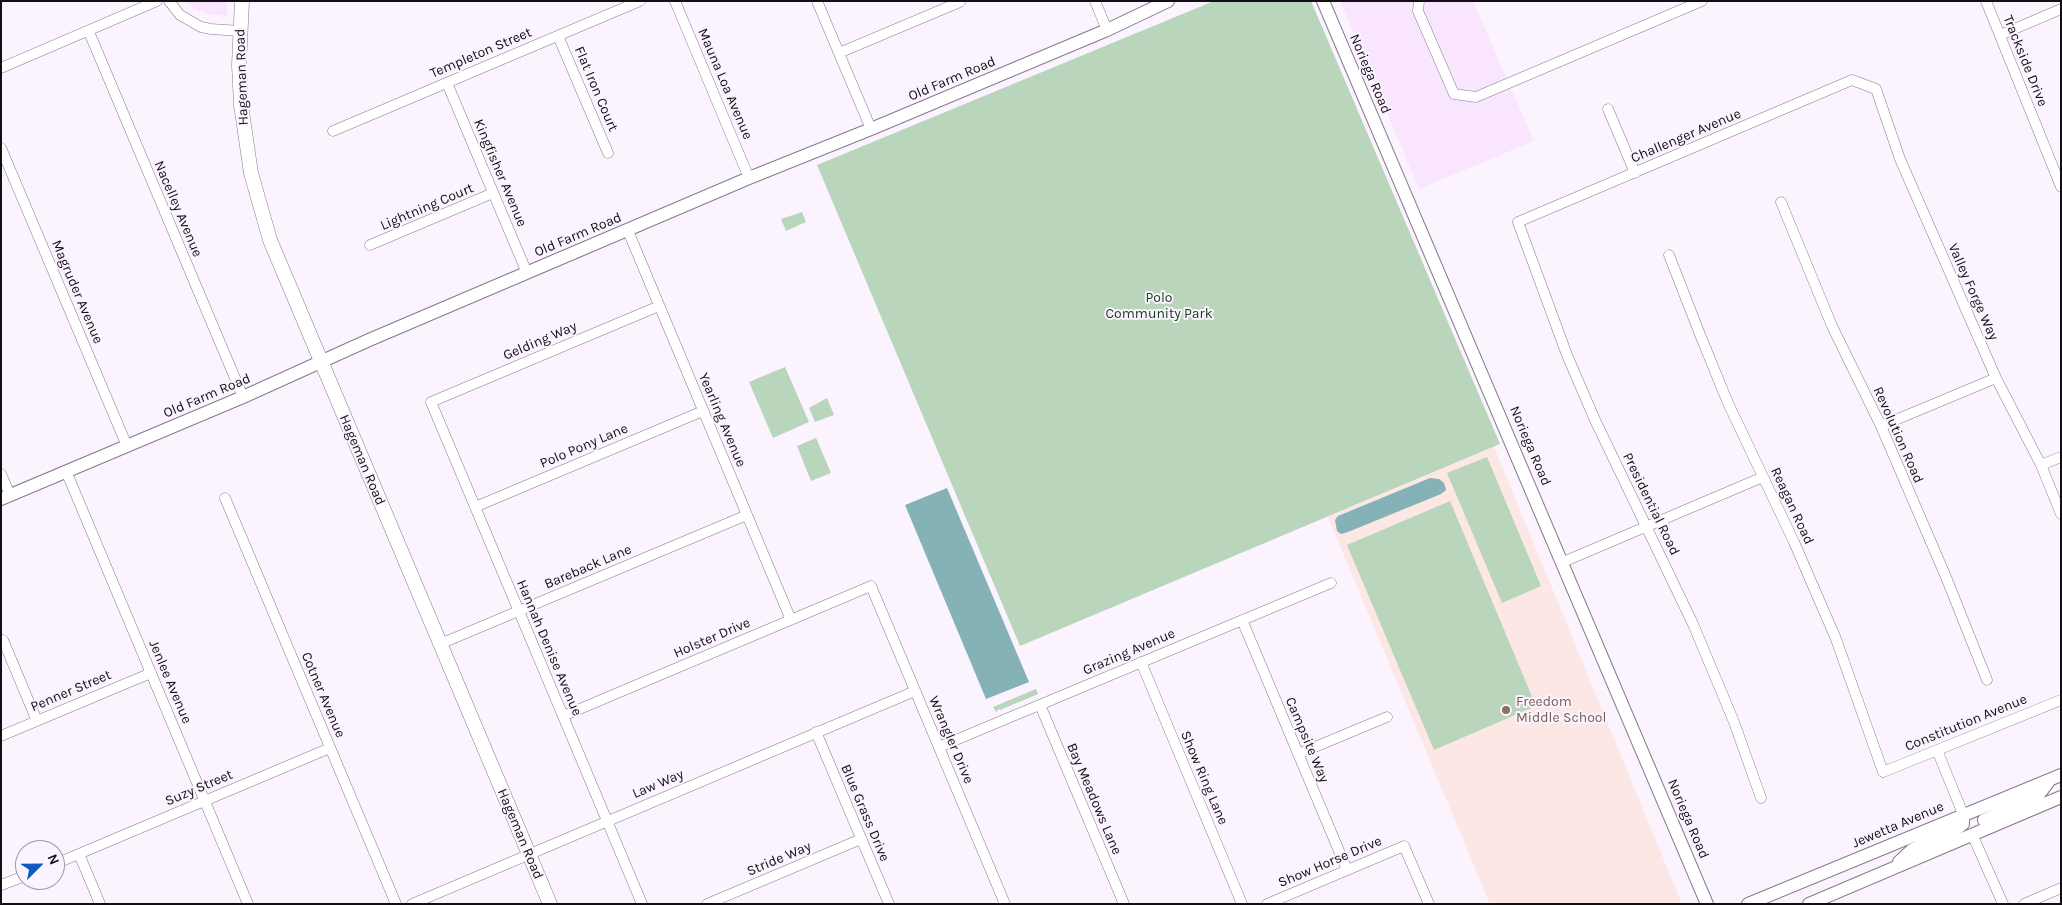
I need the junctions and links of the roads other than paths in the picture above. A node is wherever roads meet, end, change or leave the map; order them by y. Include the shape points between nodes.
1 (157, 1) edge
2 (169, 1) edge
3 (242, 1) edge
4 (640, 1) edge
5 (675, 1) edge
6 (817, 1) edge
7 (1095, 1) edge
8 (1168, 1) edge
9 (1323, 1) edge
10 (1419, 1) edge
11 (1702, 1) edge
12 (1986, 1) edge
13 (960, 2) edge
14 (2061, 9) edge
15 (1107, 30) junction
16 (240, 31) junction
17 (89, 32) junction
18 (2000, 35) junction
19 (558, 36) junction
20 (839, 53) junction
21 (1, 68) edge
22 (447, 83) junction
23 (1864, 85) joint
24 (1608, 109) dead end
25 (871, 129) junction
26 (333, 131) dead end
27 (1, 148) edge
28 (608, 154) dead end
29 (1635, 173) junction
30 (749, 178) junction
31 (2061, 187) edge
32 (494, 193) junction
33 (1781, 202) dead end
34 (1518, 222) joint
35 (628, 231) junction
36 (370, 245) dead end
37 (1670, 255) dead end
38 (527, 273) junction
39 (659, 306) junction
40 (321, 362) junction
41 (1996, 378) junction
42 (243, 397) junction
43 (431, 402) joint
44 (703, 411) junction
45 (1880, 426) junction
46 (127, 446) junction
47 (2061, 457) edge
48 (2041, 466) junction
49 (66, 471) junction
50 (1, 474) edge
51 (1763, 477) junction
52 (6, 497) edge
53 (225, 498) dead end
54 (475, 506) junction
55 (2061, 514) edge
56 (747, 515) junction
57 (1646, 526) junction
58 (1563, 562) junction
59 (1330, 583) dead end
60 (871, 586) joint
61 (519, 611) junction
62 (791, 620) junction
63 (1242, 620) junction
64 (3, 640) dead end
65 (440, 644) junction
66 (1141, 662) junction
67 (151, 673) junction
68 (1987, 680) dead end
69 (915, 691) junction
70 (2061, 700) edge
71 (1040, 705) junction
72 (563, 716) junction
73 (1387, 717) dead end
74 (36, 721) junction
75 (816, 732) junction
76 (1, 736) edge
77 (939, 747) junction
78 (330, 748) junction
79 (1936, 750) junction
80 (1298, 754) junction
81 (1883, 772) joint
82 (2056, 777) edge
83 (2061, 797) edge
84 (1761, 798) dead end
85 (205, 801) junction
86 (1963, 814) junction
87 (607, 820) junction
88 (1972, 834) junction
89 (861, 839) junction
90 (79, 854) junction
91 (528, 855) junction
92 (65, 860) edge
93 (1894, 867) junction
94 (1346, 870) junction
95 (15, 880) edge
96 (1, 885) edge
97 (2061, 888) edge
98 (100, 904) edge
99 (248, 904) edge
100 (396, 904) edge
101 (412, 904) edge
102 (550, 904) edge
103 (642, 904) edge
104 (707, 904) edge
105 (888, 904) edge
106 (1005, 904) edge
107 (1124, 904) edge
108 (1242, 904) edge
109 (1266, 904) edge
110 (1429, 904) edge
111 (1707, 904) edge
112 (1748, 904) edge
113 (1809, 904) edge
114 (2003, 904) edge
115 (2024, 904) edge

1 - 17 street
2 - 16 street via 180,15 201,27
3 - 16 main road, Hageman Road
4 - 19 street, Templeton Street
5 - 30 street, Mauna Loa Avenue
6 - 20 street
7 - 15 street
8 - 15 street, Old Farm Road
9 - 58 street, Noriega Road
10 - 11 street via 1418,11 1454,94 1476,97
12 - 18 street, Trackside Drive
13 - 20 street
14 - 18 street
15 - 25 street, Old Farm Road
16 - 40 main road, Hageman Road via 241,105 254,187 276,258
17 - 21 street
17 - 42 street, Nacelley Avenue
18 - 31 street, Trackside Drive
19 - 22 street, Templeton Street
19 - 28 street, Flat Iron Court
20 - 25 street
22 - 26 street, Templeton Street
22 - 32 street, Kingfisher Avenue
23 - 29 street, Challenger Avenue via 1852,80
23 - 41 street, Valley Forge Way via 1876,89 1900,160
24 - 29 street
25 - 30 street, Old Farm Road
27 - 46 street, Magruder Avenue
29 - 34 street, Challenger Avenue
30 - 35 street, Old Farm Road
32 - 36 street, Lightning Court
32 - 38 street, Kingfisher Avenue
33 - 45 street, Revolution Road via 1832,326
34 - 57 street, Presidential Road via 1567,355
35 - 38 street, Old Farm Road
35 - 39 street, Yearling Avenue
37 - 51 street, Reagan Road via 1711,362
38 - 40 street, Old Farm Road
39 - 43 street, Gelding Way
39 - 44 street, Yearling Avenue
40 - 42 street, Old Farm Road
40 - 65 main road, Hageman Road
41 - 45 street
41 - 48 street, Valley Forge Way
42 - 46 street, Old Farm Road
43 - 54 street, Hannah Denise Avenue
44 - 54 street, Polo Pony Lane
44 - 56 street, Yearling Avenue
45 - 68 street, Revolution Road
46 - 49 street, Old Farm Road
47 - 48 street
48 - 55 street, Valley Forge Way
49 - 52 street, Old Farm Road
49 - 67 street, Jenlee Avenue
50 - 52 street
51 - 57 street
51 - 81 street, Reagan Road via 1836,639
53 - 78 street, Cotner Avenue
54 - 61 street, Hannah Denise Avenue
56 - 61 street, Bareback Lane
56 - 62 street, Yearling Avenue
57 - 58 street
57 - 84 street, Presidential Road via 1721,689
58 - 111 street, Noriega Road
59 - 63 street, Grazing Avenue
60 - 62 street, Holster Drive
60 - 69 street, Wrangler Drive
61 - 65 street, Bareback Lane
61 - 72 street, Hannah Denise Avenue
62 - 72 street, Holster Drive
63 - 66 street, Grazing Avenue
63 - 80 street, Campsite Way
64 - 74 street
65 - 91 main road, Hageman Road
66 - 71 street, Grazing Avenue
66 - 108 street, Show Ring Lane
67 - 74 street, Penner Street
67 - 85 street, Jenlee Avenue
69 - 75 street, Law Way
69 - 77 street, Wrangler Drive
70 - 79 street, Constitution Avenue
71 - 77 street, Grazing Avenue
71 - 107 street, Bay Meadows Lane
72 - 87 street, Hannah Denise Avenue
73 - 80 street
74 - 76 street, Penner Street
75 - 87 street, Law Way
75 - 89 street, Blue Grass Drive
77 - 106 street, Wrangler Drive
78 - 85 street, Suzy Street
78 - 100 street, Cotner Avenue
79 - 81 street, Constitution Avenue
79 - 86 street
80 - 94 street, Campsite Way
82 - 86 street, Jewetta Avenue
82 - 88 street via 2036,797 1984,820
83 - 88 street
85 - 90 street, Suzy Street
85 - 99 street, Jenlee Avenue
86 - 93 street via 1960,827 1912,850
86 - 112 street, Jewetta Avenue
87 - 91 street, Law Way
87 - 103 street, Hannah Denise Avenue
88 - 93 street
88 - 114 street
89 - 104 street, Stride Way
89 - 105 street, Blue Grass Drive
90 - 92 street, Suzy Street
90 - 98 street
91 - 101 street, Law Way
91 - 102 main road, Hageman Road
93 - 113 street
94 - 109 street, Show Horse Drive
94 - 110 street, Show Horse Drive via 1404,846
95 - 96 street
97 - 115 street

